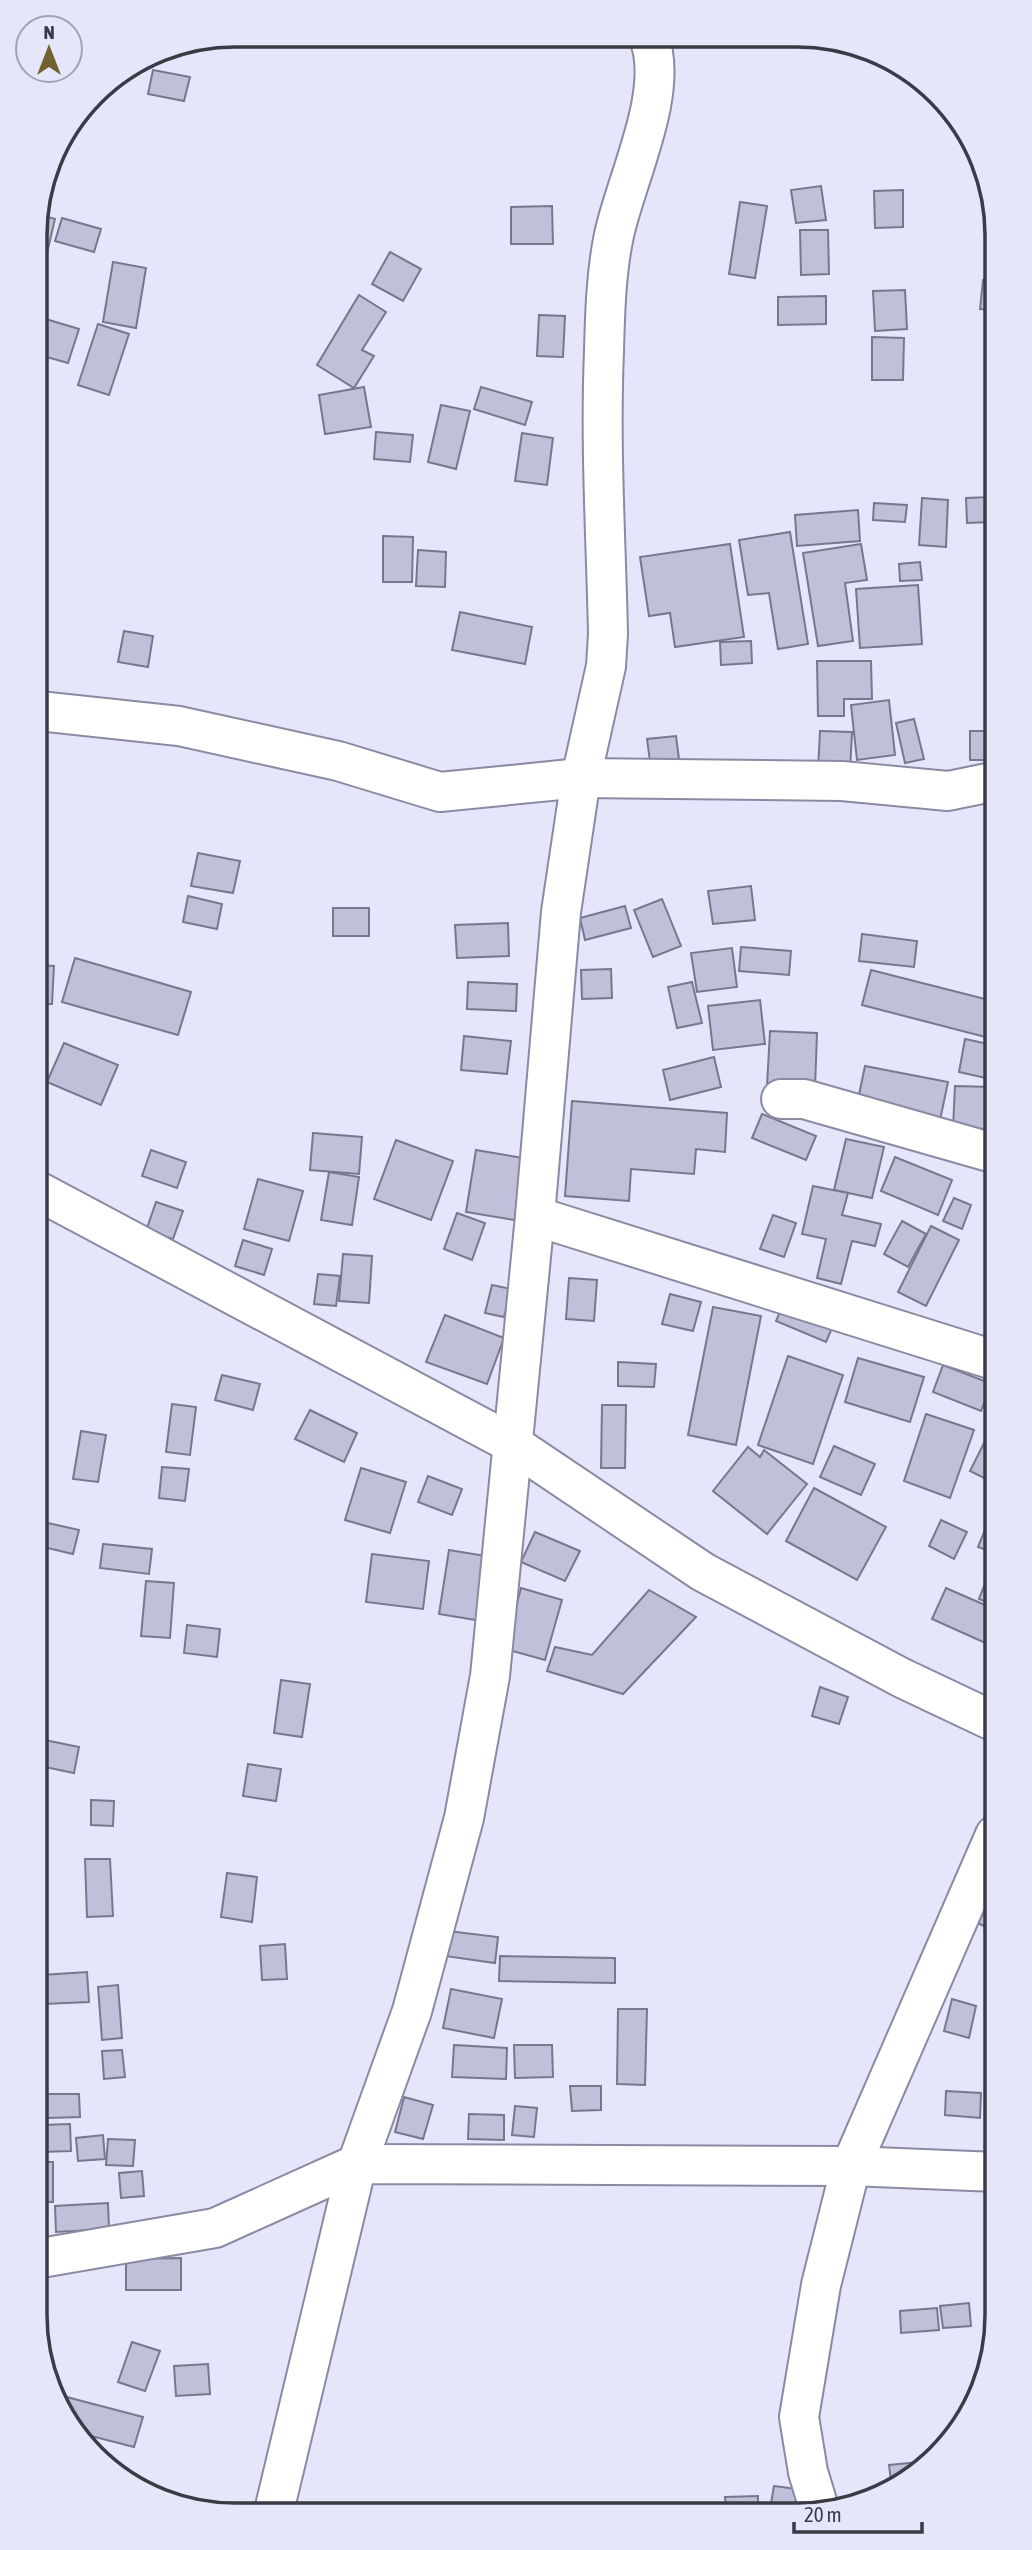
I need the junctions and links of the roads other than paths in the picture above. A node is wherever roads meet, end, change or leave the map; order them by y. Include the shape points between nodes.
1 (652, 47) edge
2 (48, 712) dead end
3 (581, 778) junction
4 (985, 783) edge
5 (781, 1098) dead end
6 (985, 1151) edge
7 (48, 1196) edge
8 (535, 1216) junction
9 (984, 1357) edge
10 (511, 1443) junction
11 (984, 1717) edge
12 (984, 1860) edge
13 (357, 2164) junction
14 (851, 2166) junction
15 (984, 2172) edge
16 (47, 2257) edge
17 (817, 2501) edge
18 (276, 2503) edge

1 - 3 street via 650,105 614,235 606,303 601,411 608,634 606,666
2 - 3 street via 179,726 338,761 440,792
3 - 4 street via 842,781 948,791
3 - 8 street via 561,912
5 - 6 street via 804,1099
7 - 10 street
8 - 9 street
8 - 10 street
10 - 11 street via 703,1572
10 - 13 street via 490,1676 464,1818 411,2011
12 - 14 street
13 - 14 street
13 - 16 street via 215,2228
13 - 18 street
14 - 15 street
14 - 17 street via 821,2285 799,2417

